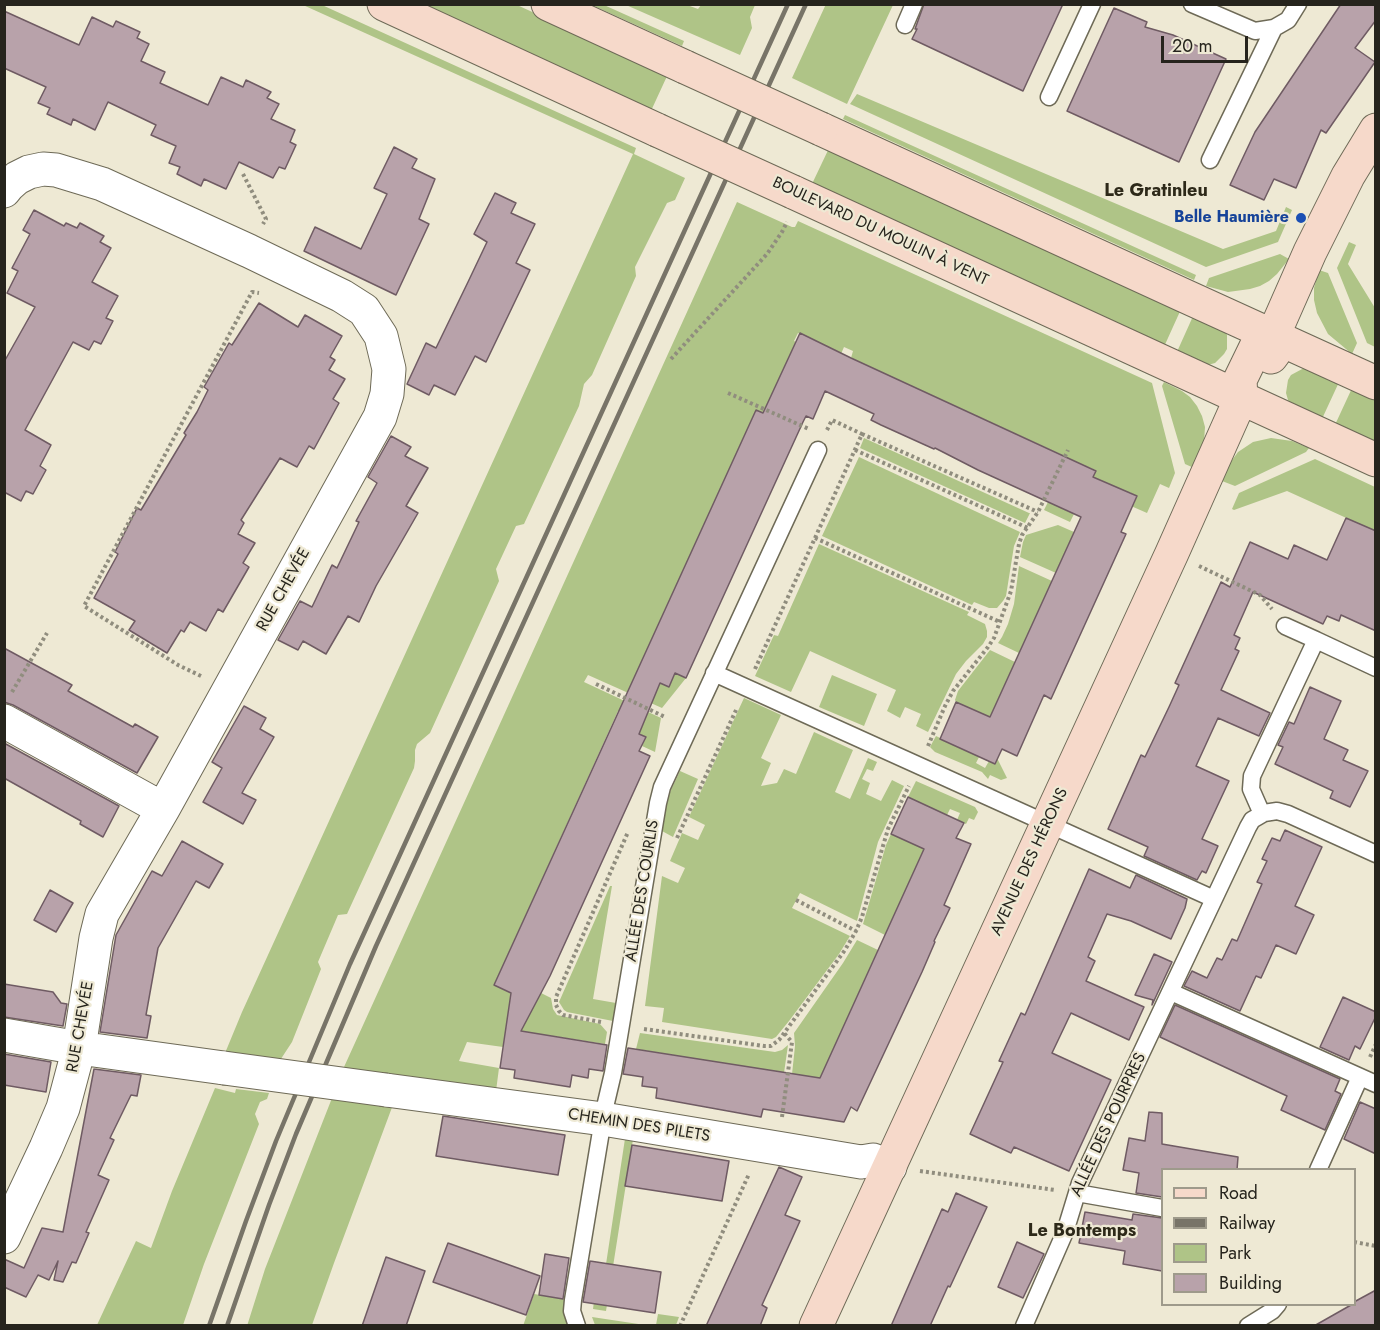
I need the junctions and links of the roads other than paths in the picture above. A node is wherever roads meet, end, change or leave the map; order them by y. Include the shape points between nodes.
1 (384, 4) edge
2 (548, 4) edge
3 (914, 4) edge
4 (1092, 4) edge
5 (1192, 4) edge
6 (1298, 4) edge
7 (905, 25) dead end
8 (1274, 28) junction
9 (1049, 97) dead end
10 (1376, 130) edge
11 (1210, 160) dead end
12 (4, 191) edge
13 (1273, 336) junction
14 (1376, 382) edge
15 (1241, 398) junction
16 (818, 450) road end
17 (1376, 460) edge
18 (1285, 626) road end
19 (1316, 640) junction
20 (1376, 668) edge
21 (714, 674) junction
22 (8, 708) edge
23 (163, 809) junction
24 (1262, 814) junction
25 (1048, 824) junction
26 (1376, 854) edge
27 (1215, 899) junction
28 (1171, 992) junction
29 (4, 1035) edge
30 (79, 1048) junction
31 (1368, 1080) edge
32 (603, 1119) junction
33 (1319, 1168) edge
34 (902, 1170) junction
35 (1077, 1193) junction
36 (1161, 1208) edge
37 (4, 1237) edge
38 (1277, 1306) edge
39 (577, 1326) edge
40 (816, 1326) edge
41 (1024, 1326) edge
42 (1248, 1326) edge

1 - 15 main road, BOULEVARD DU MOULIN À VENT, bridge via 657,130 792,203
2 - 13 main road, bridge
3 - 7 lane
4 - 9 lane
5 - 8 lane via 1255,31
6 - 8 lane via 1287,20
8 - 11 lane
10 - 13 main road via 1335,199
12 - 23 street, RUE CHEVÉE via 16,178 43,169 102,184 342,296 364,310 381,336 389,369 380,417
13 - 14 main road
13 - 15 main road via 1274,353 1257,388
15 - 17 main road, BOULEVARD DU MOULIN À VENT
15 - 25 main road, AVENUE DES HÉRONS
16 - 21 lane, ALLÉE DES COURLIS
18 - 19 lane
19 - 20 lane
19 - 24 lane via 1252,776 1251,789
21 - 25 lane
21 - 32 lane, ALLÉE DES COURLIS via 658,803
22 - 23 street
23 - 30 street, RUE CHEVÉE via 102,914
24 - 26 lane via 1288,814
24 - 27 lane, ALLÉE DES POURPRES via 1252,820
25 - 27 lane
25 - 34 main road, AVENUE DES HÉRONS
27 - 28 lane, ALLÉE DES POURPRES
28 - 31 lane
28 - 35 lane, ALLÉE DES POURPRES
29 - 30 street, CHEMIN DES PILETS
30 - 32 street, CHEMIN DES PILETS, bridge
30 - 37 street, RUE CHEVÉE via 63,1108
31 - 33 lane
32 - 34 street, CHEMIN DES PILETS via 861,1162 873,1160
32 - 39 lane, ALLÉE DES COURLIS via 573,1300
34 - 40 main road, AVENUE DES HÉRONS
35 - 36 lane
35 - 41 lane, ALLÉE DES POURPRES via 1062,1239
38 - 42 lane

